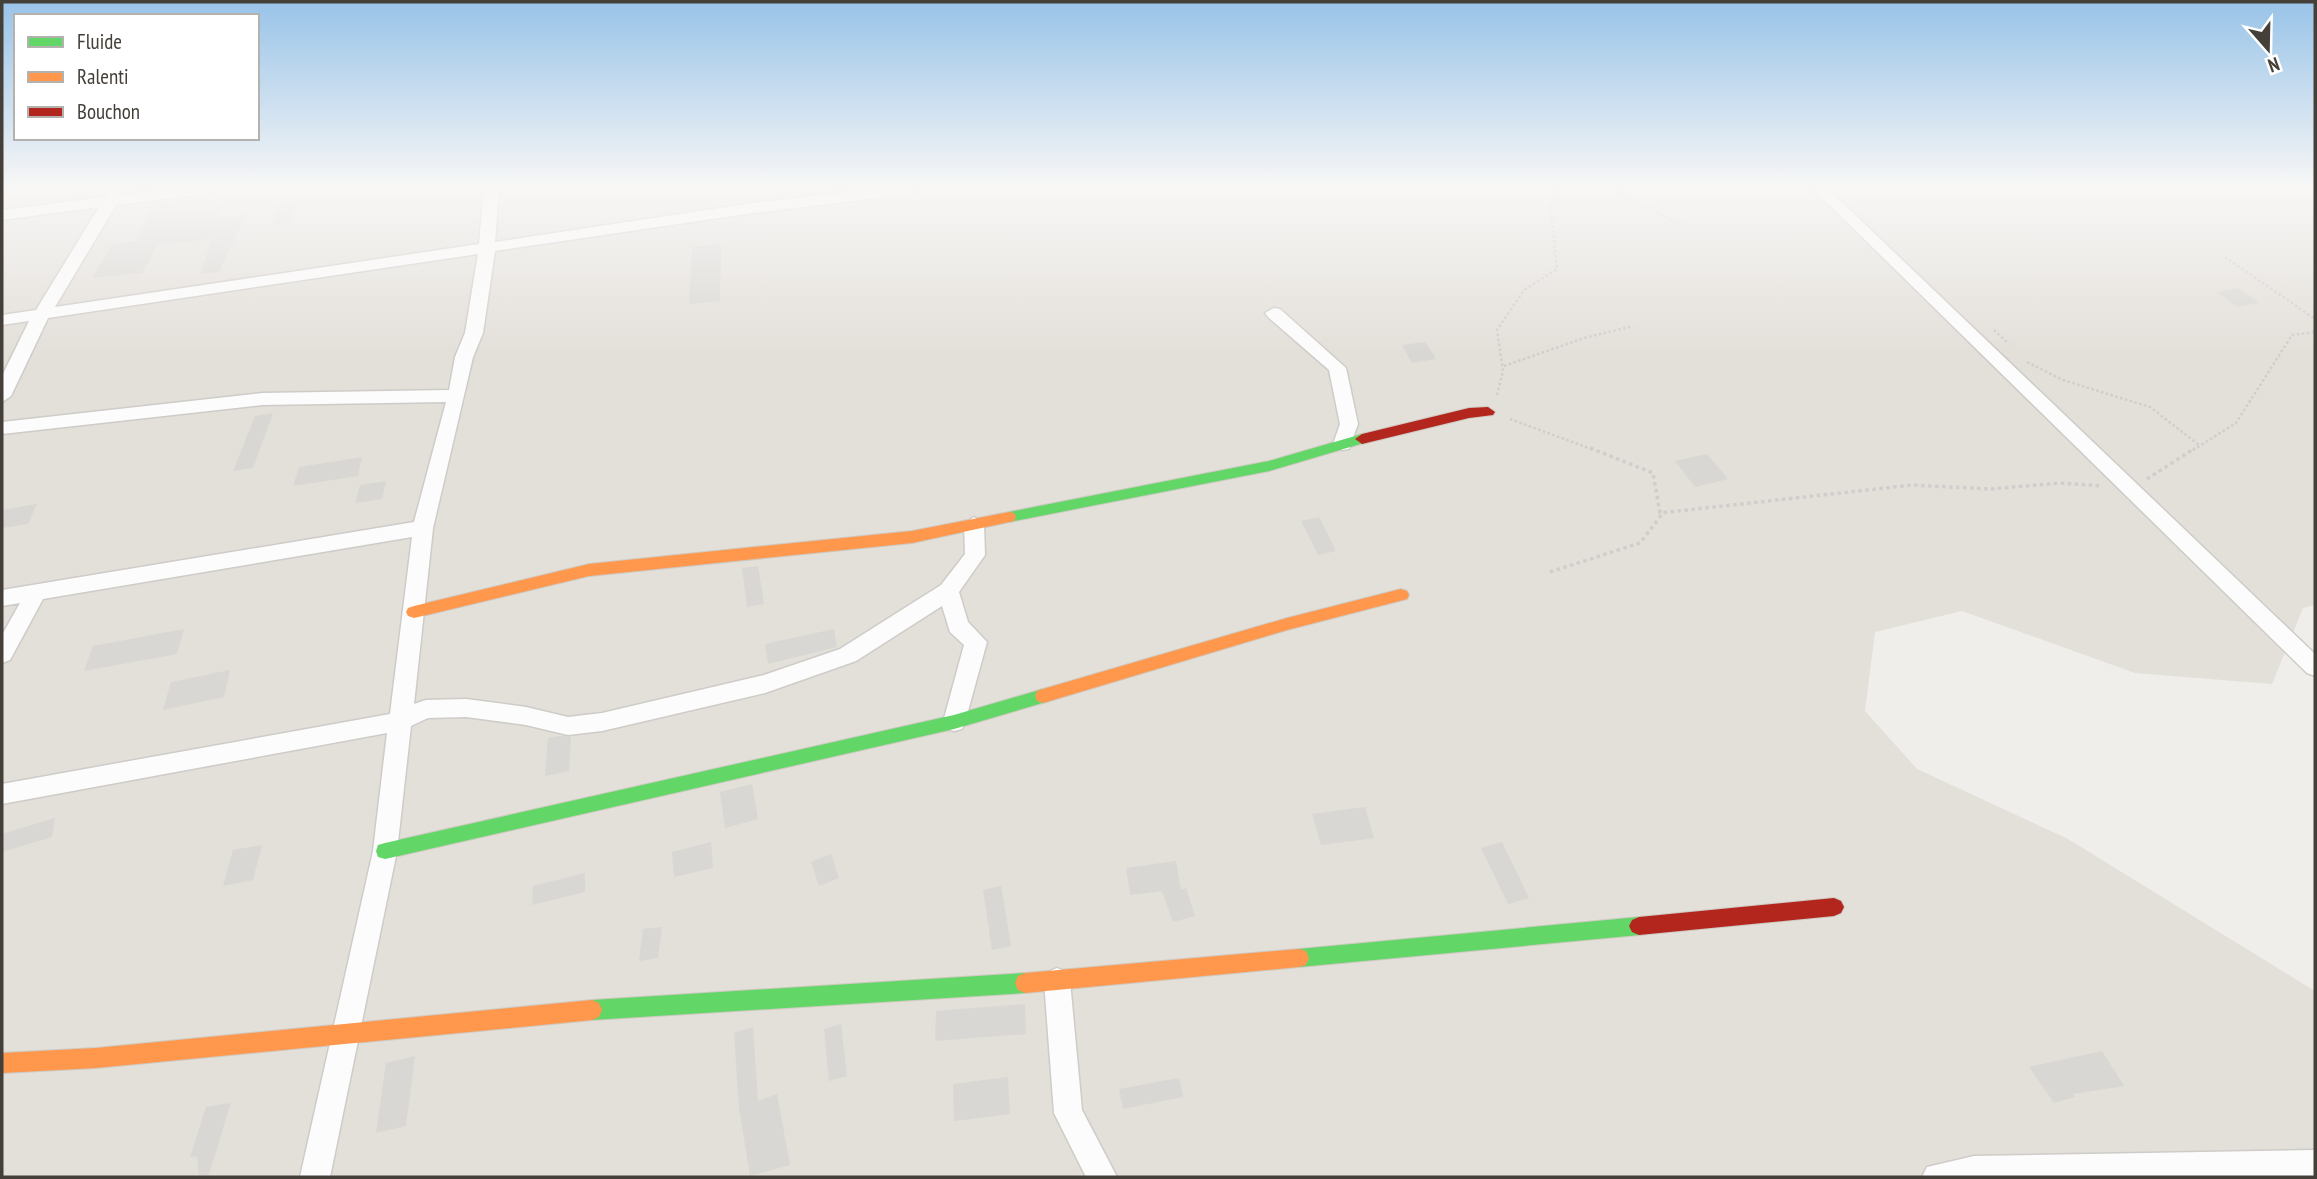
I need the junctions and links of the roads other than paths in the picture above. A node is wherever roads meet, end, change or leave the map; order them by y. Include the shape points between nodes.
1 (85, 244) edge
2 (488, 244) edge
3 (526, 244) edge
4 (1877, 244) edge
5 (488, 250) junction
6 (1274, 313) dead end
7 (45, 314) junction
8 (2, 320) edge
9 (2, 396) edge
10 (457, 396) junction
11 (1488, 412) road end
12 (2, 428) edge
13 (1342, 444) junction
14 (974, 524) junction
15 (423, 528) junction
16 (948, 591) junction
17 (36, 593) junction
18 (1401, 595) dead end
19 (2, 598) edge
20 (414, 612) junction
21 (2, 654) edge
22 (2315, 667) edge
23 (398, 722) junction
24 (954, 722) junction
25 (2, 794) edge
26 (385, 850) junction
27 (1834, 907) dead end
28 (1057, 981) junction
29 (344, 1031) junction
30 (2, 1063) edge
31 (2315, 1165) edge
32 (315, 1177) edge
33 (1102, 1177) edge
34 (1937, 1177) edge

1 - 7 street
2 - 5 street
3 - 5 street
4 - 22 street
5 - 7 street
5 - 10 street
6 - 13 street via 1337,368 1349,424
7 - 8 street
7 - 9 street via 27,339
10 - 12 street via 379,394 232,401 57,426
10 - 15 street
11 - 13 street
13 - 14 street via 1269,466
14 - 16 street via 975,555
14 - 20 street via 912,537 589,570
15 - 17 street
15 - 20 street
16 - 23 street via 848,655 765,684 568,726 466,708 426,709
16 - 24 street via 958,626 976,642
17 - 19 street
17 - 21 street
18 - 24 street
20 - 23 street
23 - 25 street
23 - 26 street
24 - 26 street
26 - 29 street
27 - 28 street
28 - 29 street via 570,1011
28 - 33 street via 1068,1112
29 - 30 street via 96,1058
29 - 32 street
31 - 34 street via 1974,1171

